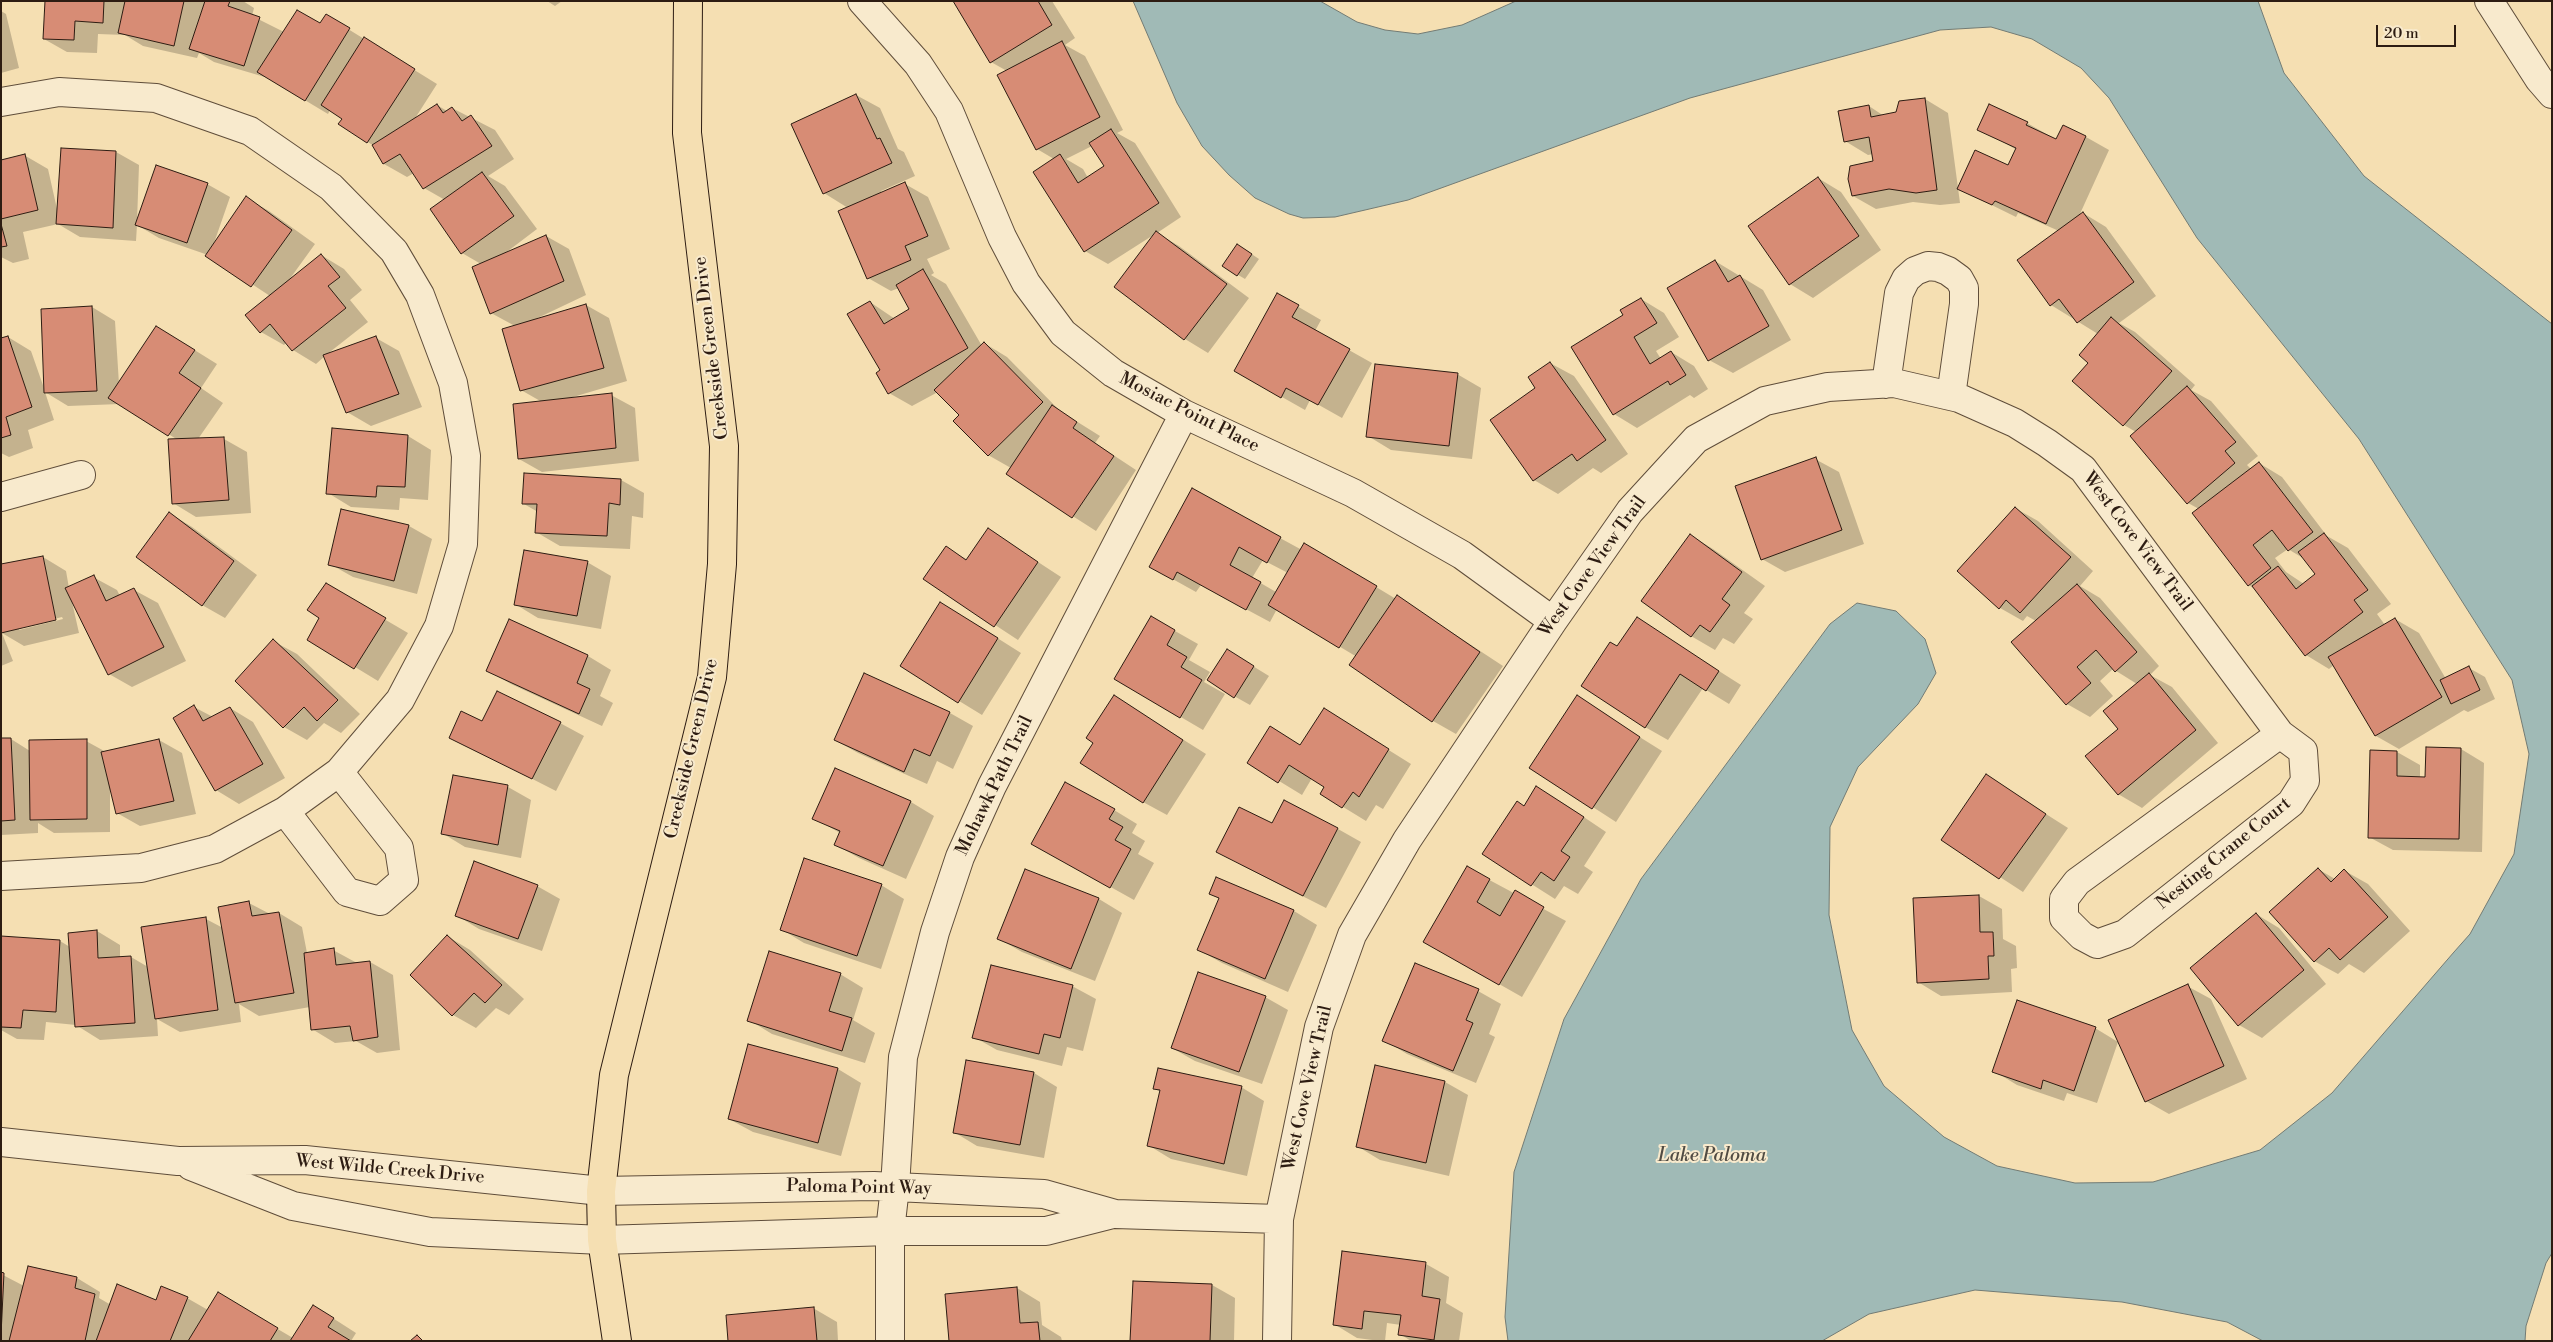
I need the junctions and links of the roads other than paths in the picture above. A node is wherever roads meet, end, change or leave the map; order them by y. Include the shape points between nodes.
1 (688, 1) edge
2 (862, 1) edge
3 (2489, 1) edge
4 (2552, 94) edge
5 (1, 102) edge
6 (1886, 384) junction
7 (1951, 396) junction
8 (1184, 414) junction
9 (81, 475) dead end
10 (1, 498) edge
11 (1553, 621) junction
12 (2280, 734) junction
13 (339, 772) junction
14 (286, 811) junction
15 (1, 876) edge
16 (1, 1142) edge
17 (178, 1161) junction
18 (895, 1187) junction
19 (601, 1191) junction
20 (1115, 1214) junction
21 (1279, 1219) junction
22 (890, 1231) junction
23 (602, 1240) junction
24 (617, 1341) edge
25 (890, 1341) edge
26 (1278, 1341) edge

1 - 19 main road, Creekside Green Drive via 687,133 724,446 722,564 712,677 614,1075
2 - 8 street, Mosiac Point Place via 918,64 949,111 1002,237 1026,283 1063,333 1112,373
3 - 4 street
5 - 13 street via 59,92 156,98 250,131 331,187 394,251 420,295 453,383 464,447 463,544 439,626 400,700
6 - 7 street, West Cove View Trail
6 - 7 street via 1899,293 1906,279 1915,271 1928,266 1938,267 1959,279 1964,288
6 - 11 street, West Cove View Trail via 1828,387 1765,402 1696,440 1630,511
7 - 12 street, West Cove View Trail via 2015,423 2083,469
8 - 11 street, Mosiac Point Place via 1353,493 1454,550
8 - 18 street, Mohawk Path Trail via 992,786 960,857 935,932 903,1057
9 - 10 street
11 - 21 street, West Cove View Trail via 1408,840 1352,935 1319,1027
12 - 12 street, Nesting Crane Court via 2303,752 2305,781 2291,803 2125,934 2097,944 2082,936 2064,918 2064,899 2077,882
13 - 14 street
13 - 14 street via 399,848 404,880 380,901 347,892
14 - 15 street via 215,849 141,868
16 - 17 street, West Wilde Creek Drive
17 - 19 street, West Wilde Creek Drive via 305,1160
17 - 23 street, West Wilde Creek Drive via 303,1208 430,1232
18 - 19 street, Paloma Point Way
18 - 20 street, Paloma Point Way via 1044,1194
18 - 22 street, Mohawk Path Trail
19 - 23 main road, Creekside Green Drive
20 - 21 street, Paloma Point Way
20 - 22 street, Paloma Point Way via 1046,1231
21 - 26 street, West Cove View Trail
22 - 23 street, Paloma Point Way
22 - 25 street, Mohawk Path Trail
23 - 24 main road, Creekside Green Drive

